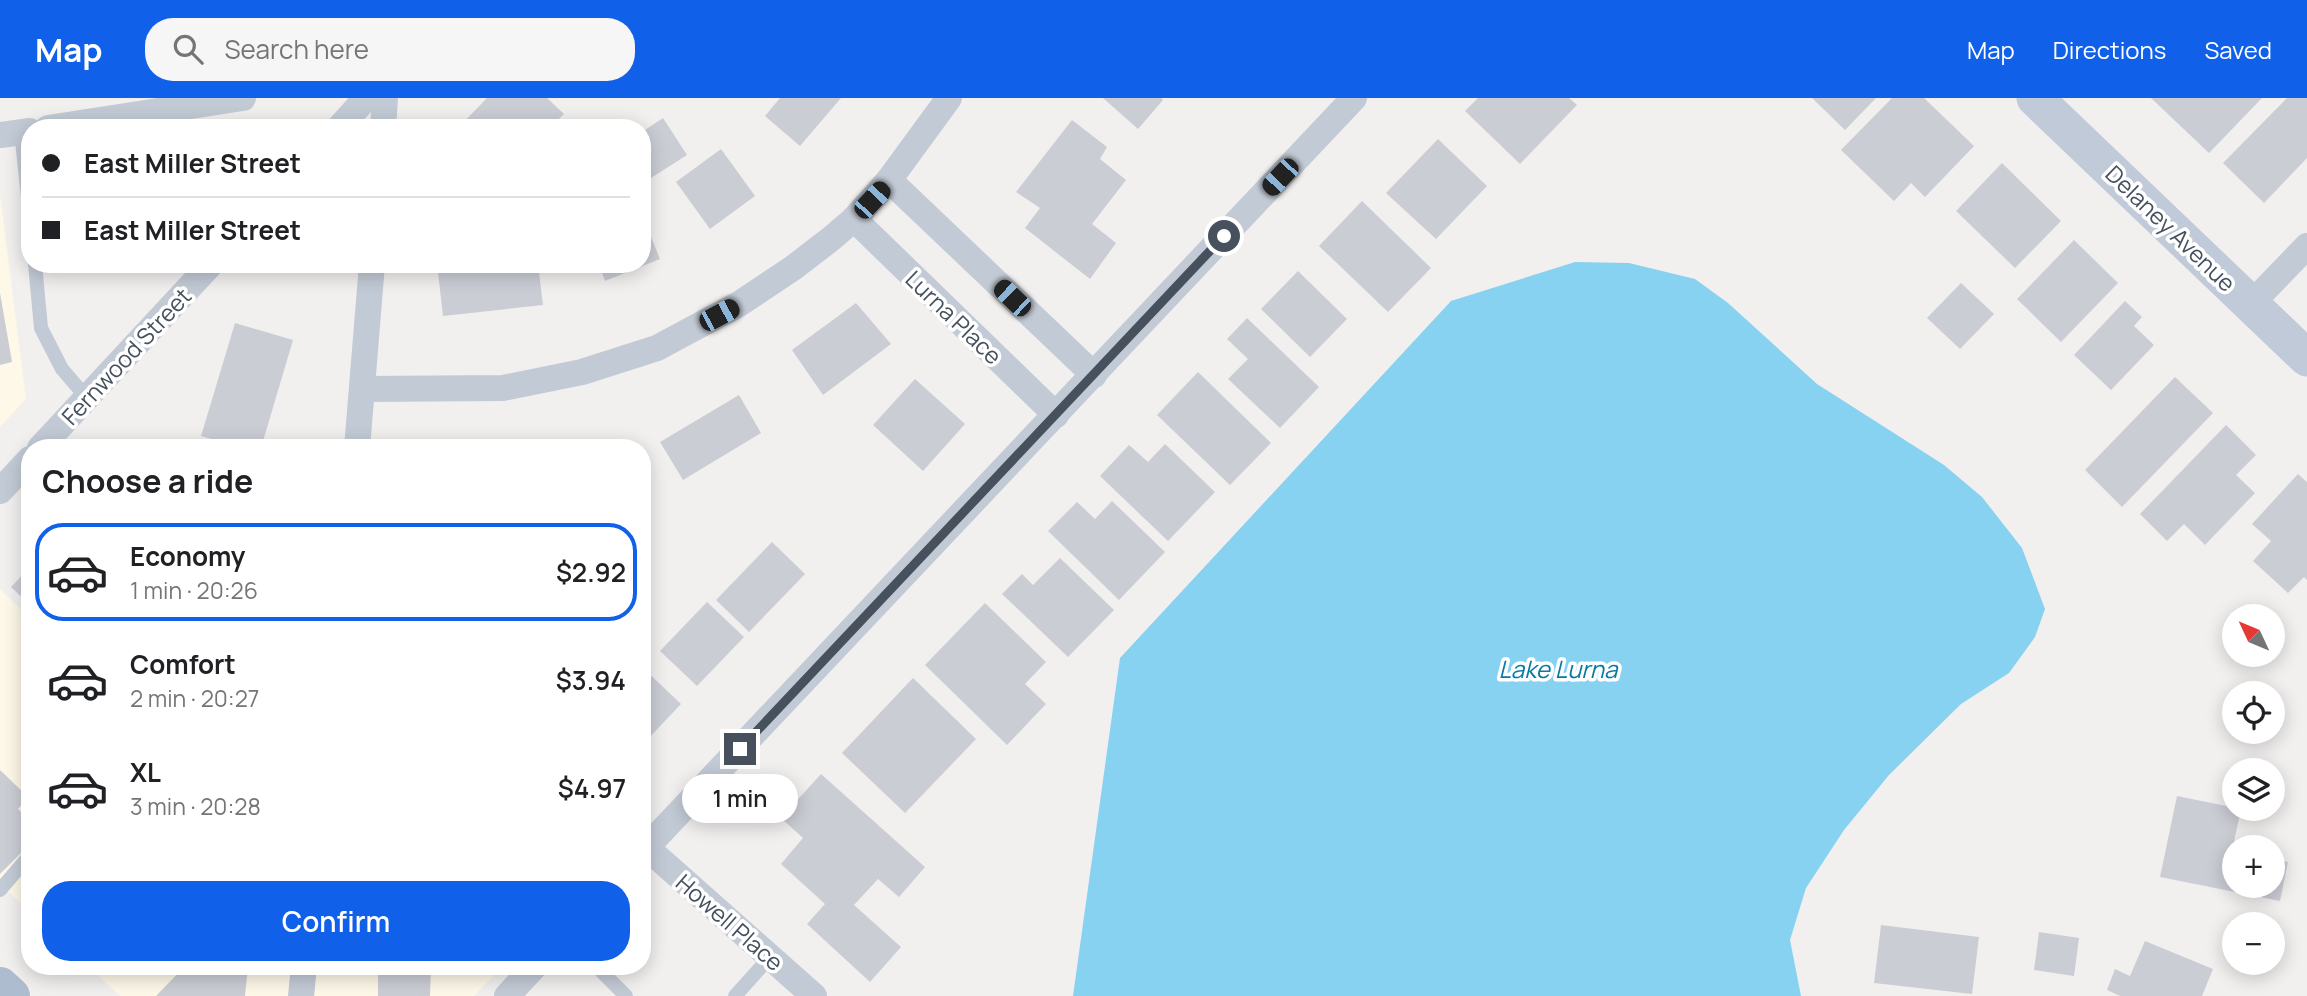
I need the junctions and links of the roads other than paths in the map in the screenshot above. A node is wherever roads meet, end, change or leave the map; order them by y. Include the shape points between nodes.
1 (243, 98) edge
2 (366, 98) edge
3 (385, 98) edge
4 (949, 98) edge
5 (1354, 98) edge
6 (2035, 98) edge
7 (106, 119) edge
8 (347, 119) edge
9 (384, 119) edge
10 (17, 132) edge
11 (21, 152) edge
12 (890, 180) junction
13 (853, 219) junction
14 (2307, 246) edge
15 (36, 273) edge
16 (203, 273) edge
17 (371, 273) edge
18 (2251, 304) junction
19 (2307, 358) edge
20 (1094, 375) junction
21 (363, 389) junction
22 (87, 398) junction
23 (1056, 415) junction
24 (48, 439) edge
25 (358, 439) edge
26 (21, 467) edge
27 (4, 483) edge
28 (651, 843) edge
29 (651, 856) edge
30 (21, 866) edge
31 (0, 890) edge
32 (770, 957) junction
33 (303, 975) edge
34 (527, 975) edge
35 (605, 975) edge
36 (0, 986) edge
37 (11, 996) edge
38 (301, 996) edge
39 (507, 996) edge
40 (626, 996) edge
41 (735, 996) edge
42 (814, 996) edge

1 - 7 street
2 - 8 street
3 - 9 street
4 - 12 street
5 - 20 street
6 - 18 street, Delaney Avenue
10 - 11 lane
12 - 13 street
12 - 20 street
13 - 21 street via 739,304 657,348 582,372 503,388
13 - 23 street, Lurna Place
14 - 18 street
15 - 22 lane via 41,328 62,369
16 - 22 street, Fernwood Street
17 - 21 street
18 - 19 street, Delaney Avenue
20 - 23 street
21 - 25 street
22 - 24 street, Fernwood Street
23 - 28 street
26 - 27 street
29 - 32 street, Howell Place
30 - 31 lane
32 - 41 lane
32 - 42 street, Howell Place
33 - 38 street
34 - 39 street
35 - 40 lane
36 - 37 main road

